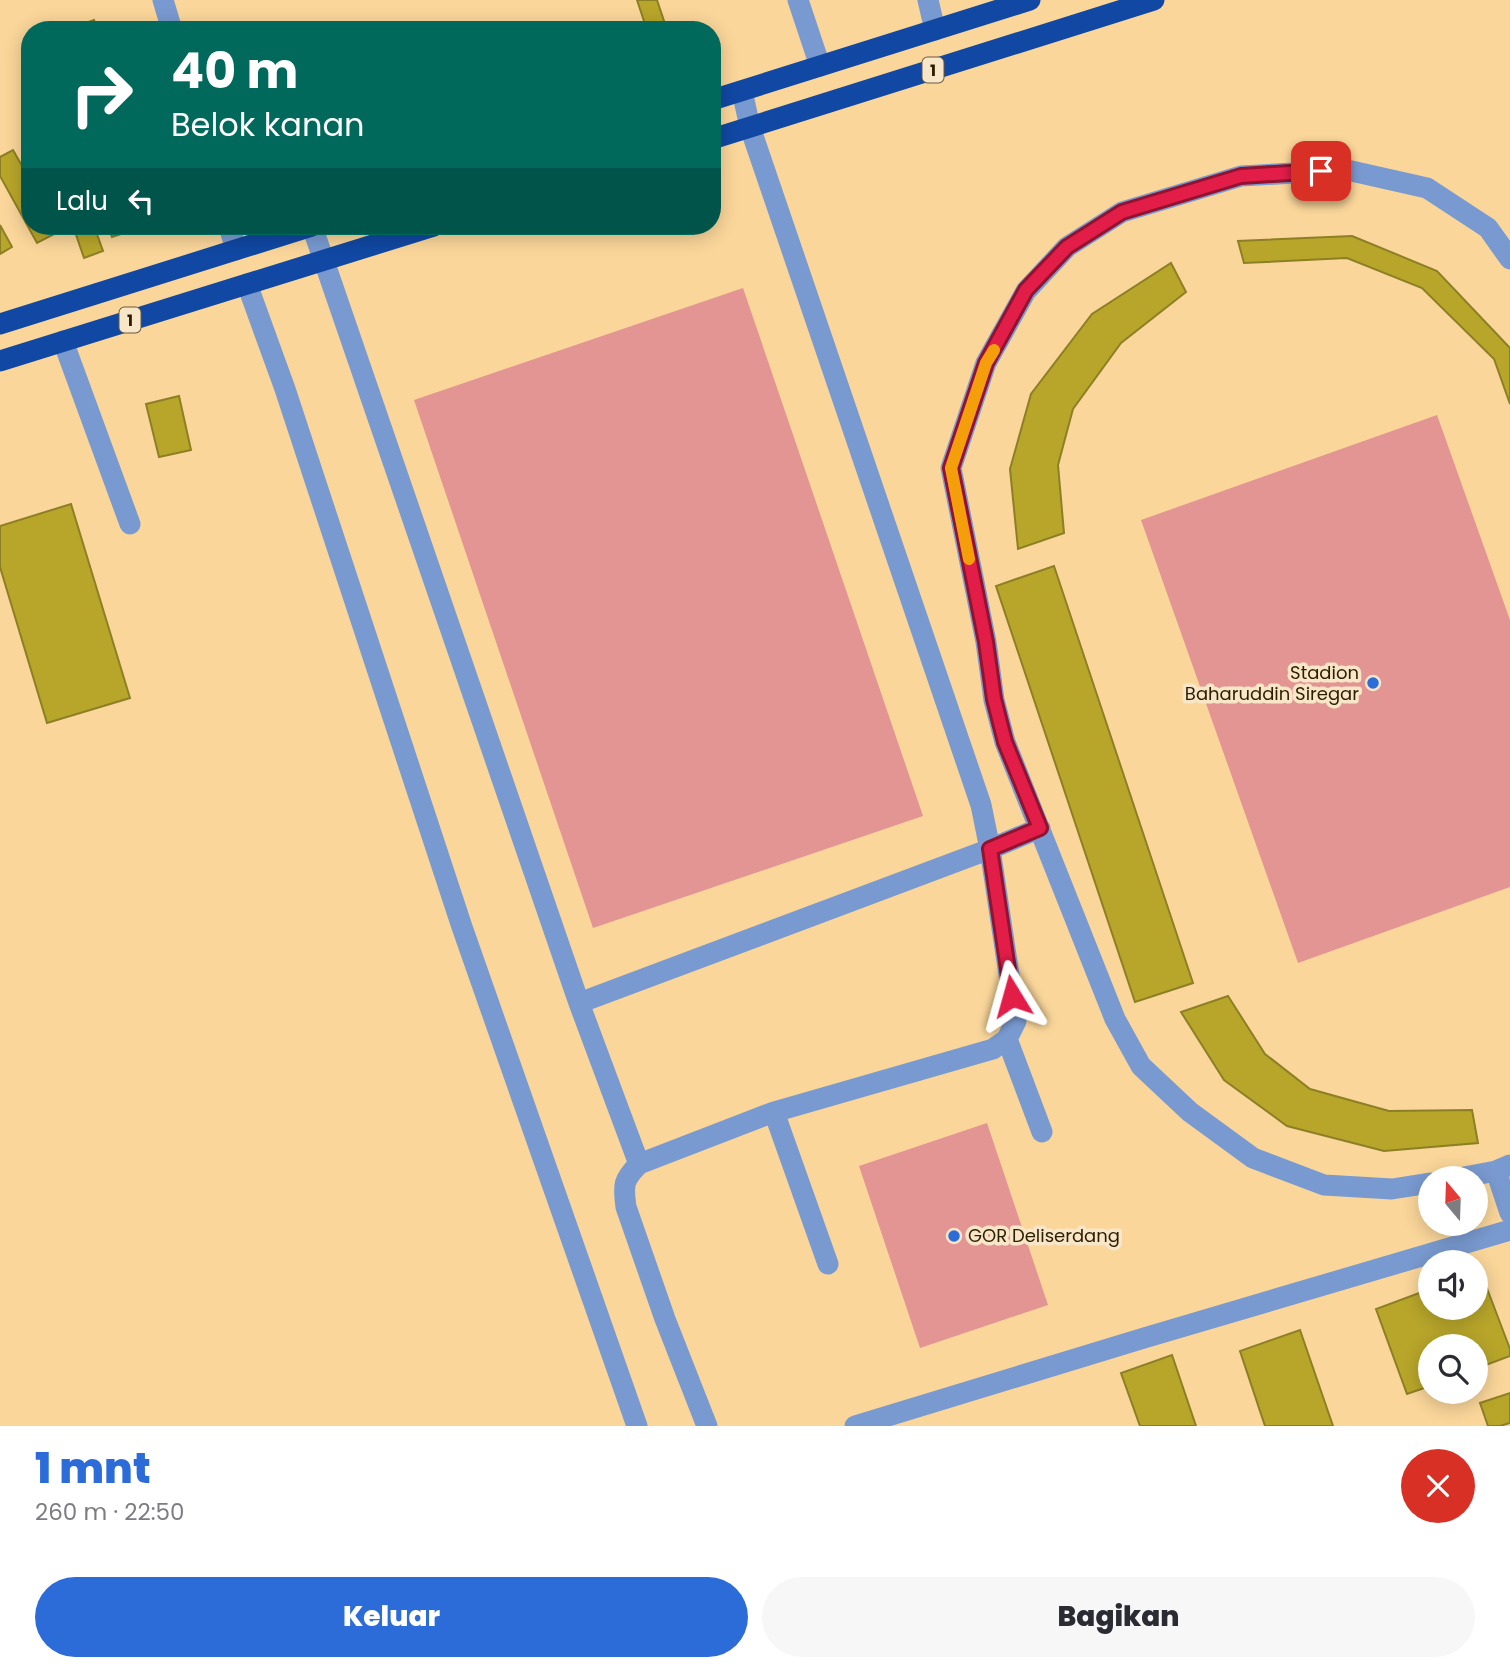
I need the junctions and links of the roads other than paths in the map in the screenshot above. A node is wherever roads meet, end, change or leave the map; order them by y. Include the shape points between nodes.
1 (163, 0) edge
2 (798, 0) edge
3 (928, 0) edge
4 (1030, 0) edge
5 (1154, 0) edge
6 (169, 21) edge
7 (935, 30) junction
8 (820, 66) junction
9 (742, 90) junction
10 (721, 97) edge
11 (750, 127) junction
12 (721, 136) edge
13 (234, 235) edge
14 (283, 235) edge
15 (307, 235) edge
16 (405, 235) edge
17 (242, 248) junction
18 (1510, 258) edge
19 (314, 263) junction
20 (253, 282) junction
21 (0, 324) edge
22 (63, 341) junction
23 (0, 361) edge
24 (130, 524) dead end
25 (1040, 828) junction
26 (990, 849) junction
27 (579, 1003) junction
28 (1007, 1039) junction
29 (774, 1112) junction
30 (1042, 1132) dead end
31 (639, 1164) junction
32 (1503, 1168) edge
33 (1418, 1185) edge
34 (1510, 1213) edge
35 (1510, 1230) edge
36 (828, 1264) dead end
37 (637, 1426) edge
38 (707, 1426) edge
39 (855, 1426) edge

1 - 6 street
2 - 8 street
3 - 7 street
4 - 7 highway, 1
5 - 11 highway, 1
7 - 8 highway, 1
8 - 9 highway, 1
9 - 10 highway, 1
9 - 11 street
11 - 12 highway, 1
11 - 26 street via 965,754
13 - 17 street
14 - 17 highway, 1
15 - 19 street
16 - 19 highway, 1
17 - 21 highway, 1
18 - 25 street via 1488,228 1427,188 1347,170 1241,176 1122,212 1067,247 1026,290 986,363 951,468 994,699 1005,742
19 - 20 highway, 1
19 - 27 street
20 - 22 highway, 1
20 - 37 street via 462,928
22 - 23 highway, 1
22 - 24 street
25 - 26 street
25 - 33 street via 1115,1019 1141,1066 1190,1112 1253,1158 1324,1185 1392,1189
26 - 27 street
26 - 28 street via 1016,1021
27 - 31 street
28 - 29 street via 993,1049
28 - 30 street
29 - 31 street
29 - 36 street
31 - 38 street via 623,1189 626,1207
32 - 34 street
35 - 39 street

